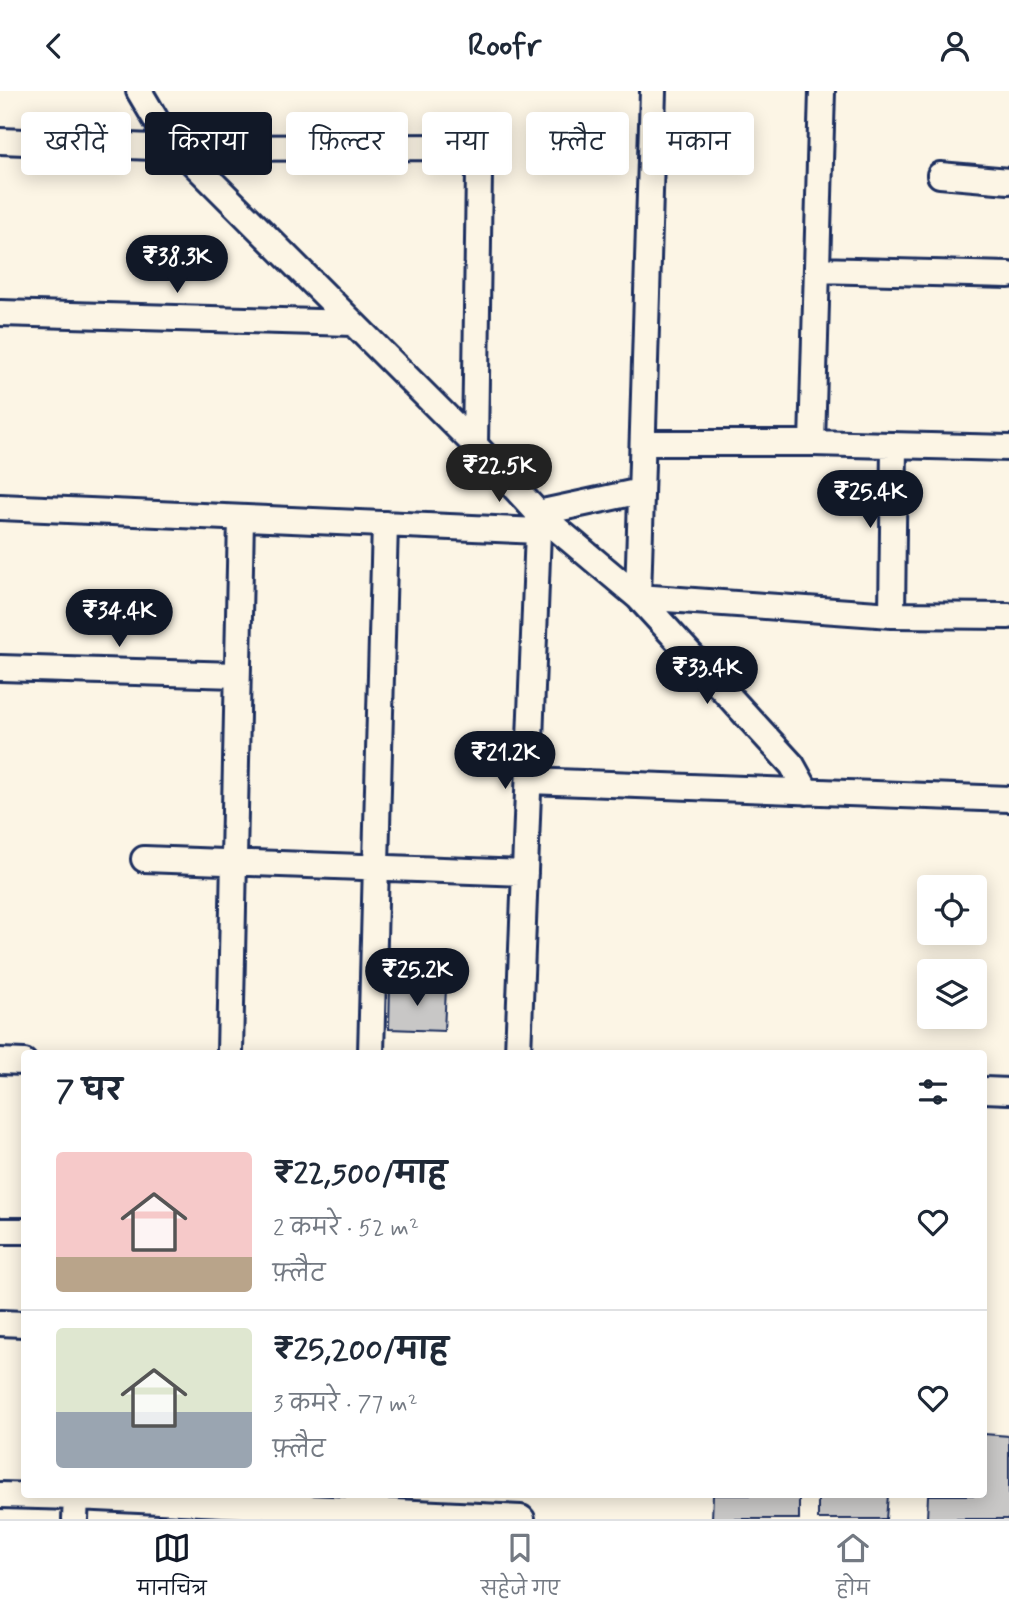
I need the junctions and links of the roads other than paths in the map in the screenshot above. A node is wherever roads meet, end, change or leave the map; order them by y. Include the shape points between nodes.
1 (139, 91) edge
2 (653, 91) edge
3 (822, 91) edge
4 (151, 112) edge
5 (0, 141) edge
6 (145, 147) edge
7 (272, 148) edge
8 (940, 174) dead end
9 (206, 175) edge
10 (1009, 181) edge
11 (817, 269) junction
12 (1009, 275) edge
13 (0, 313) edge
14 (353, 323) junction
15 (643, 443) junction
16 (812, 443) junction
17 (475, 445) junction
18 (894, 445) junction
19 (1009, 448) edge
20 (641, 491) junction
21 (0, 507) edge
22 (240, 518) junction
23 (538, 522) junction
24 (385, 524) junction
25 (638, 597) junction
26 (892, 615) junction
27 (1009, 616) edge
28 (0, 668) edge
29 (237, 675) junction
30 (529, 781) junction
31 (807, 792) junction
32 (1009, 799) edge
33 (144, 859) dead end
34 (234, 863) junction
35 (376, 868) junction
36 (525, 873) junction
37 (230, 1050) edge
38 (370, 1050) edge
39 (518, 1050) edge
40 (0, 1061) edge
41 (21, 1062) edge
42 (987, 1090) edge
43 (1009, 1091) edge
44 (0, 1231) edge
45 (21, 1231) edge
46 (0, 1324) edge
47 (21, 1324) edge
48 (0, 1495) edge
49 (76, 1508) edge
50 (522, 1519) edge

1 - 4 street
2 - 15 street
3 - 11 street
5 - 6 street
7 - 17 street via 467,147 479,172
8 - 10 street
9 - 14 street
11 - 12 street
11 - 16 street
13 - 14 street
14 - 17 street
15 - 16 street
15 - 20 street
16 - 18 street
17 - 23 street
18 - 19 street
18 - 26 street
20 - 23 street
20 - 25 street
21 - 22 street
22 - 24 street
22 - 29 street
23 - 24 street
23 - 25 street
23 - 30 street
24 - 35 street
25 - 26 street
25 - 31 street via 792,765
26 - 27 street
28 - 29 street
29 - 34 street
30 - 31 street
30 - 36 street
31 - 32 street
33 - 34 street
34 - 35 street
34 - 37 street
35 - 36 street
35 - 38 street
36 - 39 street
40 - 41 street
42 - 43 street
44 - 45 street
46 - 47 street
48 - 49 street
49 - 50 street

